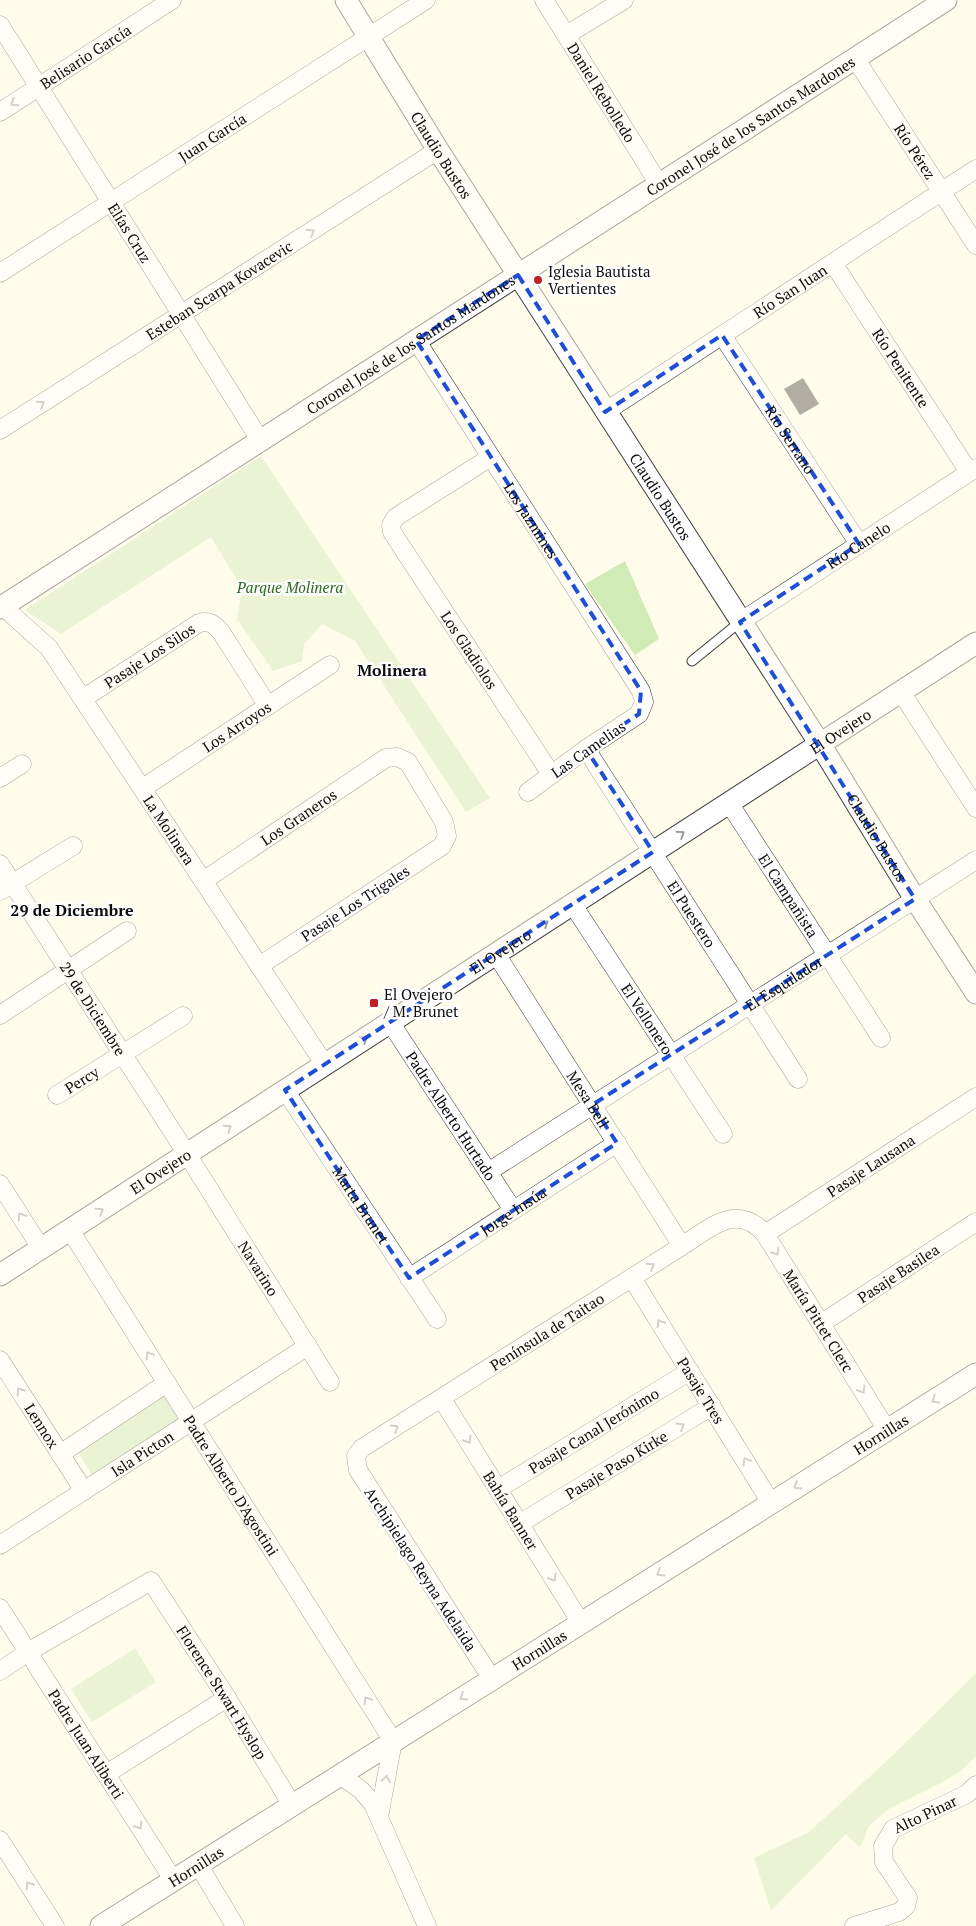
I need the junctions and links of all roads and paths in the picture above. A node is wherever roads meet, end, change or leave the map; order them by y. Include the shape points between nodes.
1 (172, 0) edge
2 (346, 0) edge
3 (426, 0) edge
4 (544, 0) edge
5 (624, 0) edge
6 (946, 0) edge
7 (0, 25) edge
8 (566, 36) junction
9 (369, 37) junction
10 (855, 58) junction
11 (38, 87) junction
12 (0, 112) edge
13 (438, 150) junction
14 (976, 169) edge
15 (659, 184) junction
16 (942, 192) junction
17 (111, 202) junction
18 (976, 245) edge
19 (833, 263) junction
20 (0, 273) edge
21 (518, 274) junction
22 (181, 314) junction
23 (722, 335) junction
24 (416, 340) junction
25 (605, 412) junction
26 (0, 430) edge
27 (260, 440) junction
28 (491, 456) junction
29 (972, 470) edge
30 (858, 544) junction
31 (1, 606) edge
32 (740, 622) junction
33 (975, 647) edge
34 (692, 661) dead end
35 (330, 664) dead end
36 (901, 692) junction
37 (84, 698) junction
38 (644, 702) joint
39 (268, 706) junction
40 (820, 744) junction
41 (586, 749) junction
42 (397, 757) joint
43 (22, 764) dead end
44 (551, 774) junction
45 (0, 778) edge
46 (143, 788) junction
47 (528, 792) dead end
48 (729, 803) junction
49 (976, 808) edge
50 (73, 846) dead end
51 (653, 852) junction
52 (976, 860) edge
53 (0, 864) edge
54 (203, 881) junction
55 (6, 887) edge
56 (915, 899) junction
57 (573, 905) junction
58 (126, 931) dead end
59 (496, 954) junction
60 (828, 955) junction
61 (259, 966) junction
62 (68, 970) junction
63 (976, 993) edge
64 (750, 1004) junction
65 (0, 1015) edge
66 (183, 1016) dead end
67 (390, 1022) junction
68 (881, 1038) dead end
69 (123, 1055) junction
70 (671, 1055) junction
71 (325, 1065) junction
72 (798, 1079) dead end
73 (285, 1090) junction
74 (57, 1095) dead end
75 (976, 1097) edge
76 (592, 1105) junction
77 (723, 1134) dead end
78 (617, 1143) junction
79 (187, 1154) junction
80 (488, 1172) junction
81 (0, 1184) edge
82 (512, 1210) junction
83 (743, 1219) joint
84 (976, 1222) edge
85 (70, 1230) junction
86 (765, 1234) junction
87 (682, 1246) junction
88 (41, 1248) junction
89 (0, 1275) edge
90 (409, 1278) junction
91 (632, 1278) junction
92 (437, 1319) dead end
93 (822, 1323) junction
94 (308, 1346) junction
95 (0, 1360) edge
96 (690, 1371) junction
97 (976, 1374) edge
98 (330, 1382) dead end
99 (167, 1383) junction
100 (442, 1399) junction
101 (712, 1406) junction
102 (191, 1421) junction
103 (887, 1430) junction
104 (60, 1454) junction
105 (356, 1456) joint
106 (498, 1489) junction
107 (84, 1491) junction
108 (771, 1503) junction
109 (520, 1524) junction
110 (0, 1545) edge
111 (0, 1608) edge
112 (581, 1623) junction
113 (28, 1652) junction
114 (0, 1671) edge
115 (492, 1679) junction
116 (227, 1698) junction
117 (392, 1741) junction
118 (106, 1774) junction
119 (340, 1774) junction
120 (973, 1795) edge
121 (292, 1805) junction
122 (379, 1817) junction
123 (0, 1840) edge
124 (199, 1866) junction
125 (174, 1881) junction
126 (55, 1926) edge
127 (101, 1926) edge
128 (235, 1926) edge
129 (427, 1926) edge
130 (854, 1926) edge

1 - 11 street, Belisario García
2 - 9 street, Claudio Bustos
3 - 9 street, Juan García
4 - 8 street, Daniel Rebolledo
5 - 8 street
6 - 10 street, Coronel José de los Santos Mardones
7 - 11 street, Elías Cruz
8 - 15 street, Daniel Rebolledo
9 - 13 street, Claudio Bustos
9 - 17 street, Juan García
10 - 15 street, Coronel José de los Santos Mardones
10 - 16 street, Río Pérez
11 -> 12 street, Belisario García
11 - 17 street, Elías Cruz
13 - 21 street, Claudio Bustos
22 -> 13 street, Esteban Scarpa Kovacevic
14 - 16 street, Río San Juan
15 - 21 street, Coronel José de los Santos Mardones
16 - 18 street, Río Pérez
16 - 19 street, Río San Juan
17 - 20 street, Juan García
17 - 22 street, Elías Cruz
19 - 23 street, Río San Juan
19 - 29 street, Río Penitente
21 - 24 street, Coronel José de los Santos Mardones
21 - 25 street, Claudio Bustos
26 -> 22 street, Esteban Scarpa Kovacevic
22 - 27 street, Elías Cruz
23 - 25 street, Río San Juan
23 - 30 street, Río Serrano
24 - 27 street, Coronel José de los Santos Mardones
24 - 28 street, Los Jazmines
25 - 32 street, Claudio Bustos
27 - 31 street, Coronel José de los Santos Mardones
28 - 38 street, Los Jazmines via 641,691
28 - 44 street, Los Gladiolos via 396,518 391,525 392,532
29 - 30 street, Río Canelo
30 - 32 street, Río Canelo
31 - 37 street, La Molinera via 49,648
32 - 34 lane
32 - 40 street, Claudio Bustos
33 - 36 street, El Ovejero
35 - 39 street, Los Arroyos
36 - 40 street, El Ovejero
36 - 49 street
37 - 39 street, Pasaje Los Silos via 204,622 215,625
37 - 46 street, La Molinera
38 - 41 street, Las Camelias via 639,714
39 - 46 street, Los Arroyos
40 - 48 street, El Ovejero
40 - 56 street, Claudio Bustos
41 - 44 street, Las Camelias
41 - 51 street, El Puestero
42 - 54 street, Los Graneros via 386,758
42 - 61 street, Pasaje Los Trigales via 408,762 444,822 447,836 442,846
43 - 45 street
44 - 47 street, Las Camelias
46 - 54 street, La Molinera
51 -> 48 street, El Ovejero
48 - 60 street, El Campañista
50 - 55 street
51 - 57 street, El Ovejero
51 - 64 street, El Puestero
52 - 56 street, El Esquilador
53 - 55 street, 29 de Diciembre
54 - 61 street, La Molinera
55 - 62 street, 29 de Diciembre
56 - 60 street, El Esquilador
56 - 63 street, Claudio Bustos
59 -> 57 street, El Ovejero
57 - 70 street, El Vellonero
58 - 62 street
59 - 67 street, El Ovejero
59 - 76 street, Mesa Bell
60 - 64 street, El Esquilador
60 - 68 street, El Campañista
61 - 71 street, La Molinera
62 - 65 street
62 - 69 street, 29 de Diciembre
64 - 70 street, El Esquilador
64 - 72 street, El Puestero
66 - 69 street, Percy
71 -> 67 street, El Ovejero
67 - 80 street, Padre Alberto Hurtado
69 - 74 street, Percy
69 - 79 street, 29 de Diciembre
70 - 76 street, El Esquilador
70 - 77 street, El Vellonero
71 - 73 street, El Ovejero
79 -> 73 street, El Ovejero
73 - 90 street, Marta Brunet
75 - 86 street, Pasaje Lausana
76 - 78 street, Mesa Bell
76 - 80 street, El Esquilador
78 - 82 street, Jorge Insúa
78 - 87 street, Mesa Bell
85 -> 79 street, El Ovejero
79 - 94 street, Navarino
80 - 82 street, Padre Alberto Hurtado
88 -> 81 street
82 - 90 street, Jorge Insúa
83 - 86 street, María Pittet Clerc via 754,1223
83 - 87 street, Península de Taitao via 723,1220
84 - 93 street, Pasaje Basilea
85 - 88 street, El Ovejero
99 -> 85 street, Padre Alberto D'Agostini
86 -> 93 street, María Pittet Clerc
91 -> 87 street, Península de Taitao
88 - 89 street, El Ovejero
90 - 92 street, Marta Brunet
96 -> 91 street, Pasaje Tres
91 - 100 street, Península de Taitao
93 -> 103 street, María Pittet Clerc
94 - 98 street, Navarino
94 - 102 street, Isla Picton
104 -> 95 street, Lennox
96 - 101 street, Pasaje Tres
96 - 106 street, Pasaje Canal Jerónimo
97 -> 103 street, Hornillas
99 - 102 street, Padre Alberto D'Agostini
99 - 104 street
105 -> 100 street, Península de Taitao via 362,1448
100 -> 106 street, Bahía Banner
108 -> 101 street, Pasaje Tres
109 -> 101 street, Pasaje Paso Kirke
102 - 107 street, Isla Picton
117 -> 102 street, Padre Alberto D'Agostini
103 -> 108 street, Hornillas
104 - 107 street, Lennox
105 - 115 street, Archipielago Reyna Adelaida via 358,1470
106 - 109 street, Bahía Banner
107 - 110 street, Isla Picton
108 -> 112 street, Hornillas
109 -> 112 street, Bahía Banner
111 - 113 street, Padre Juan Aliberti
112 - 115 street, Hornillas
113 - 114 street
113 - 116 street, Florence Stwart Hyslop via 151,1581
113 - 118 street, Padre Juan Aliberti
115 -> 117 street, Hornillas
116 - 118 street
116 - 121 street, Florence Stwart Hyslop
117 - 119 street, Hornillas
122 -> 117 street
118 -> 125 street, Padre Juan Aliberti
119 - 121 street, Hornillas
119 - 122 street via 368,1798
120 - 130 street, Alto Pinar via 893,1829 883,1846 884,1862 908,1898 906,1906 899,1912
121 - 124 street, Hornillas
122 - 129 street
126 -> 123 street
124 - 125 street, Hornillas
124 - 128 street
125 - 127 street, Hornillas

